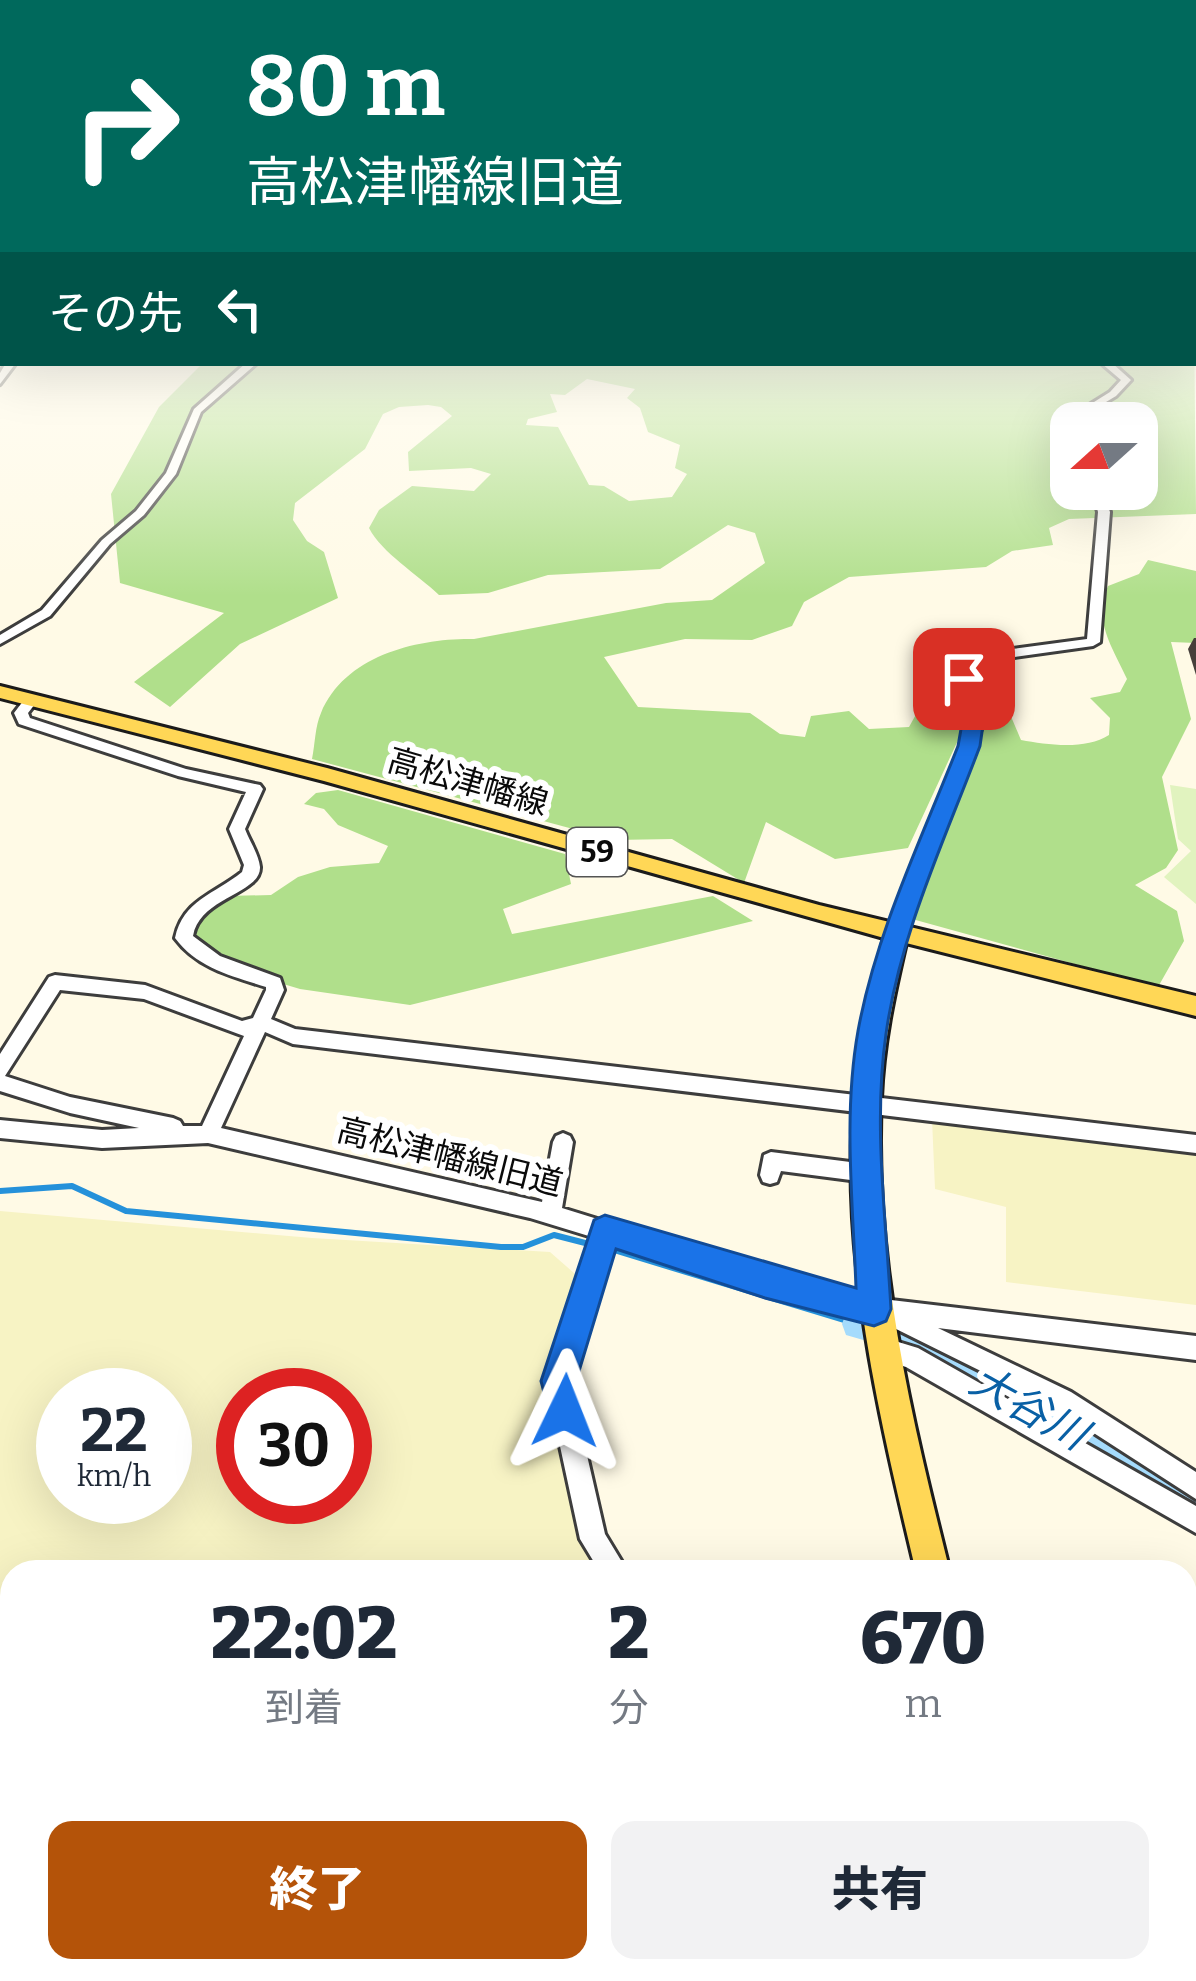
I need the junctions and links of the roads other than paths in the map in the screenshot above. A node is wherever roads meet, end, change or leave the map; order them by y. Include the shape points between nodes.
1 (195, 411) edge
2 (1103, 510) edge
3 (0, 640) edge
4 (0, 692) edge
5 (32, 699) junction
6 (898, 932) junction
7 (1196, 1006) edge
8 (262, 1023) junction
9 (0, 1070) edge
10 (0, 1083) edge
11 (864, 1102) junction
12 (0, 1129) edge
13 (208, 1134) junction
14 (177, 1136) junction
15 (563, 1142) dead end
16 (1196, 1144) edge
17 (866, 1173) junction
18 (770, 1175) dead end
19 (551, 1214) junction
20 (602, 1241) junction
21 (878, 1328) junction
22 (1196, 1348) edge
23 (1196, 1486) edge
24 (1196, 1520) edge
25 (607, 1560) edge
26 (930, 1560) edge

1 - 3 street via 171,474 140,514 46,613
2 - 6 street via 1093,642 983,657 962,672 974,718 969,746
4 - 5 main road, 高松津幡線 / 59
5 - 6 main road, 高松津幡線 / 59
5 - 8 street via 24,721 255,789 237,829 250,875 193,911 184,938 242,976 274,983
6 - 7 main road, 高松津幡線 / 59
6 - 11 main road via 872,1030
8 - 9 street via 242,1029 145,992 55,982
8 - 11 street via 293,1036
8 - 13 street
10 - 14 street via 172,1127
11 - 16 street
11 - 17 main road
12 - 14 street, 高松津幡線旧道
13 - 14 street, 高松津幡線旧道
13 - 19 street, 高松津幡線旧道
15 - 19 street
17 - 18 street via 771,1161
17 - 21 main road
19 - 20 street, 高松津幡線旧道
20 - 21 street, 高松津幡線旧道 via 765,1282
20 - 25 street via 558,1381 593,1539
21 - 22 street
21 - 23 street via 1063,1400
21 - 24 street via 910,1356
21 - 26 main road

